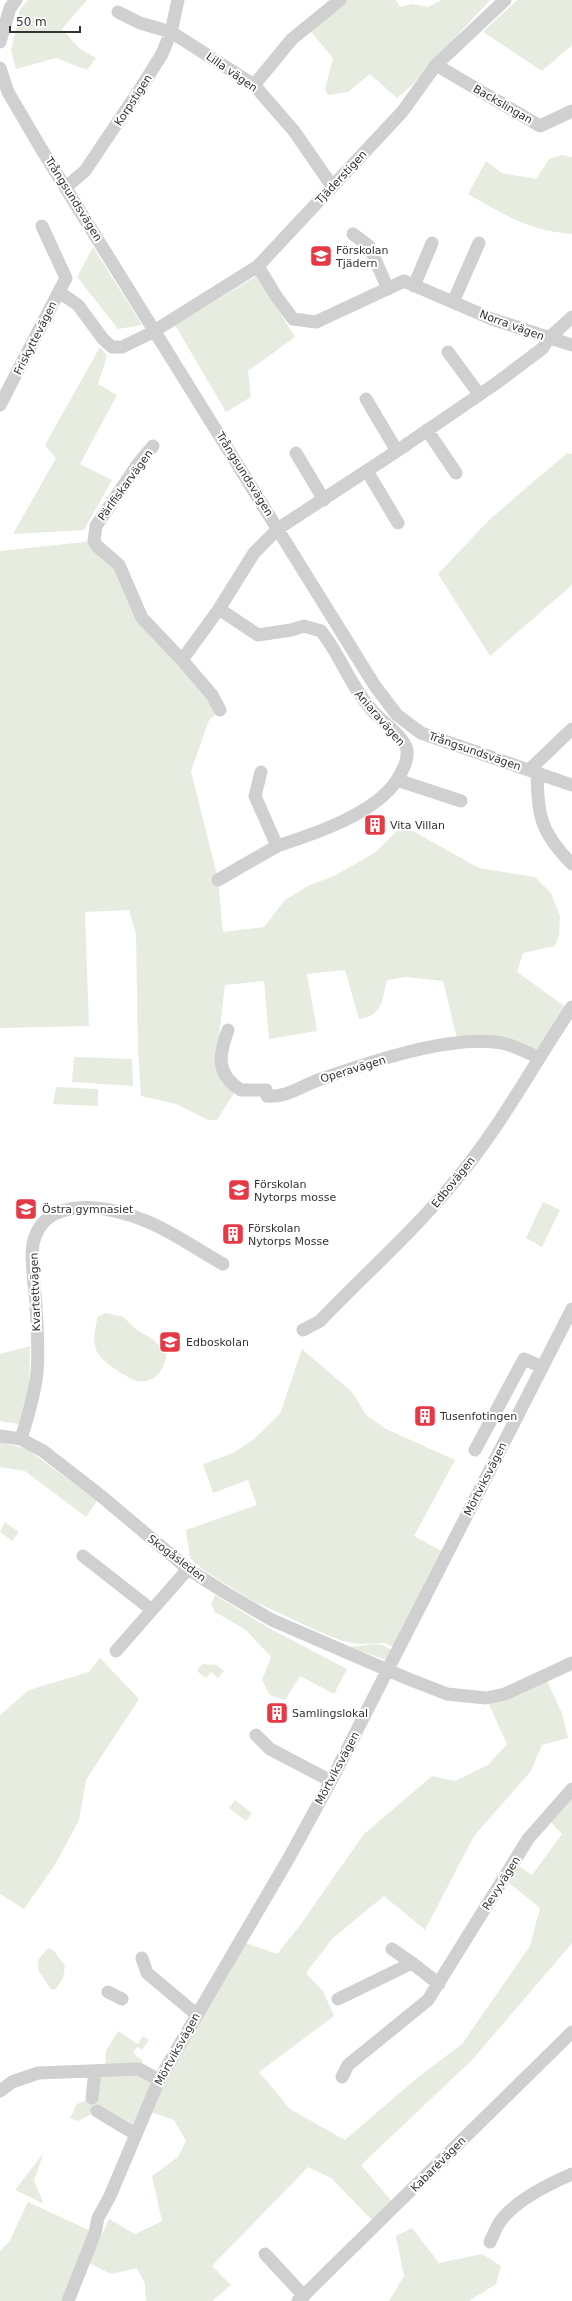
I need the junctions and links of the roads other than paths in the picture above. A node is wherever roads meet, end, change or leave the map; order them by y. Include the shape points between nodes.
1 (16, 0) edge
2 (178, 0) edge
3 (340, 0) edge
4 (506, 0) edge
5 (118, 12) dead end
6 (171, 32) junction
7 (0, 42) edge
8 (436, 65) junction
9 (0, 68) edge
10 (254, 85) junction
11 (572, 111) edge
12 (332, 186) junction
13 (66, 187) junction
14 (42, 226) dead end
15 (353, 234) dead end
16 (432, 243) dead end
17 (479, 243) dead end
18 (258, 266) junction
19 (414, 286) junction
20 (388, 289) junction
21 (58, 292) junction
22 (453, 302) junction
23 (572, 317) edge
24 (156, 330) junction
25 (548, 339) junction
26 (572, 345) edge
27 (448, 352) dead end
28 (479, 394) junction
29 (366, 399) dead end
30 (0, 405) edge
31 (428, 430) junction
32 (153, 446) dead end
33 (397, 451) junction
34 (296, 453) dead end
35 (367, 471) junction
36 (456, 473) dead end
37 (324, 500) junction
38 (398, 523) dead end
39 (279, 528) junction
40 (219, 609) junction
41 (182, 660) junction
42 (220, 710) dead end
43 (572, 729) edge
44 (533, 771) junction
45 (261, 772) dead end
46 (397, 780) junction
47 (572, 785) edge
48 (461, 801) dead end
49 (277, 846) junction
50 (572, 864) edge
51 (218, 880) dead end
52 (572, 1007) edge
53 (228, 1030) dead end
54 (539, 1058) junction
55 (223, 1264) dead end
56 (572, 1309) edge
57 (303, 1330) dead end
58 (542, 1367) junction
59 (0, 1436) edge
60 (21, 1439) junction
61 (475, 1450) dead end
62 (83, 1556) dead end
63 (188, 1569) junction
64 (152, 1610) junction
65 (116, 1651) dead end
66 (572, 1664) edge
67 (389, 1670) junction
68 (256, 1736) dead end
69 (331, 1781) junction
70 (572, 1789) edge
71 (392, 1949) dead end
72 (142, 1958) dead end
73 (412, 1963) junction
74 (438, 1984) junction
75 (108, 1992) dead end
76 (122, 1999) dead end
77 (338, 1999) dead end
78 (196, 2014) junction
79 (572, 2032) edge
80 (95, 2071) junction
81 (342, 2077) dead end
82 (159, 2080) junction
83 (0, 2091) edge
84 (135, 2134) junction
85 (572, 2174) edge
86 (490, 2242) dead end
87 (265, 2254) dead end
88 (301, 2299) edge
89 (68, 2301) edge

1 - 7 street via 10,8
2 - 6 street, Korpstigen
3 - 10 street via 292,39
4 - 8 street, Tjäderstigen
5 - 6 street, Lilla vägen via 140,23
6 - 10 street, Lilla vägen
6 - 13 street, Korpstigen via 162,54 142,86 85,170
8 - 11 street, Backslingan via 540,126
8 - 12 street, Tjäderstigen via 402,112
9 - 13 street, Trångsundsvägen via 8,92
10 - 12 street, Lilla vägen via 294,131
12 - 18 street, Tjäderstigen
13 - 24 street, Trångsundsvägen
14 - 21 street, Friskyttevägen via 66,278
15 - 20 street via 369,246
16 - 19 street
17 - 22 street
18 - 20 street, Norra vägen via 293,319 316,322
18 - 24 street, Tjäderstigen
19 - 20 street, Norra vägen via 404,281
19 - 22 street, Norra vägen
21 - 24 street, Friskyttevägen via 78,305 112,347 130,344
21 - 30 street, Friskyttevägen
22 - 25 street, Norra vägen
23 - 25 street
24 - 39 street, Trångsundsvägen
25 - 26 street, Norra vägen
25 - 28 street via 543,348
27 - 28 street
28 - 31 street
29 - 33 street
31 - 33 street
31 - 36 street
32 - 41 street, Pärlfiskarvägen via 96,526 94,541 119,565 142,618
33 - 35 street
34 - 37 street
35 - 37 street
35 - 38 street
37 - 39 street
39 - 40 street via 254,553
39 - 44 street, Trångsundsvägen via 376,686 397,715 421,733
40 - 41 street
40 - 46 street, Aniaravägen via 258,635 304,626 321,631 351,684 408,750 405,766
41 - 42 street, Pärlfiskarvägen via 212,695
43 - 44 street
44 - 47 street, Trångsundsvägen
44 - 50 street via 539,813 545,831 553,844
45 - 49 street via 255,796
46 - 48 street
46 - 49 street, Aniaravägen via 393,787 362,811 327,830
49 - 51 street, Aniaravägen
52 - 54 street, Edbovägen
53 - 54 street, Operavägen via 220,1064 226,1076 240,1090 266,1090 267,1096 279,1097 320,1079 405,1053 458,1043 501,1043 517,1047
54 - 57 street, Edbovägen via 487,1139 422,1220 320,1321
55 - 60 street, Kvartettvägen via 147,1221 128,1215 98,1209 65,1208 47,1218 41,1224 33,1245 37,1335 36,1386
56 - 58 street, Mörtviksvägen
58 - 61 street via 524,1359
58 - 67 street, Mörtviksvägen
59 - 60 street, Skogåsleden
60 - 63 street, Skogåsleden via 43,1451 101,1496
62 - 64 street
63 - 64 street
63 - 67 street, Skogåsleden via 272,1620
64 - 65 street
66 - 67 street, Skogåsleden via 505,1694 486,1698 447,1694
67 - 69 street, Mörtviksvägen
68 - 69 street via 270,1749
69 - 78 street, Mörtviksvägen via 290,1856
70 - 74 street, Revyvägen via 528,1840
71 - 73 street
72 - 78 street via 147,1973
73 - 74 street
73 - 77 street
74 - 81 street, Revyvägen via 428,2000 348,2065
75 - 76 street
78 - 82 street, Mörtviksvägen
79 - 88 street, Kabarévägen
80 - 82 street via 138,2069
80 - 83 street via 38,2073 12,2082
80 - 84 street via 95,2104
82 - 84 street, Mörtviksvägen
84 - 89 street, Mörtviksvägen via 110,2196 98,2218 96,2233
85 - 86 street via 556,2181 514,2208 498,2224
87 - 88 street, Kabarévägen

